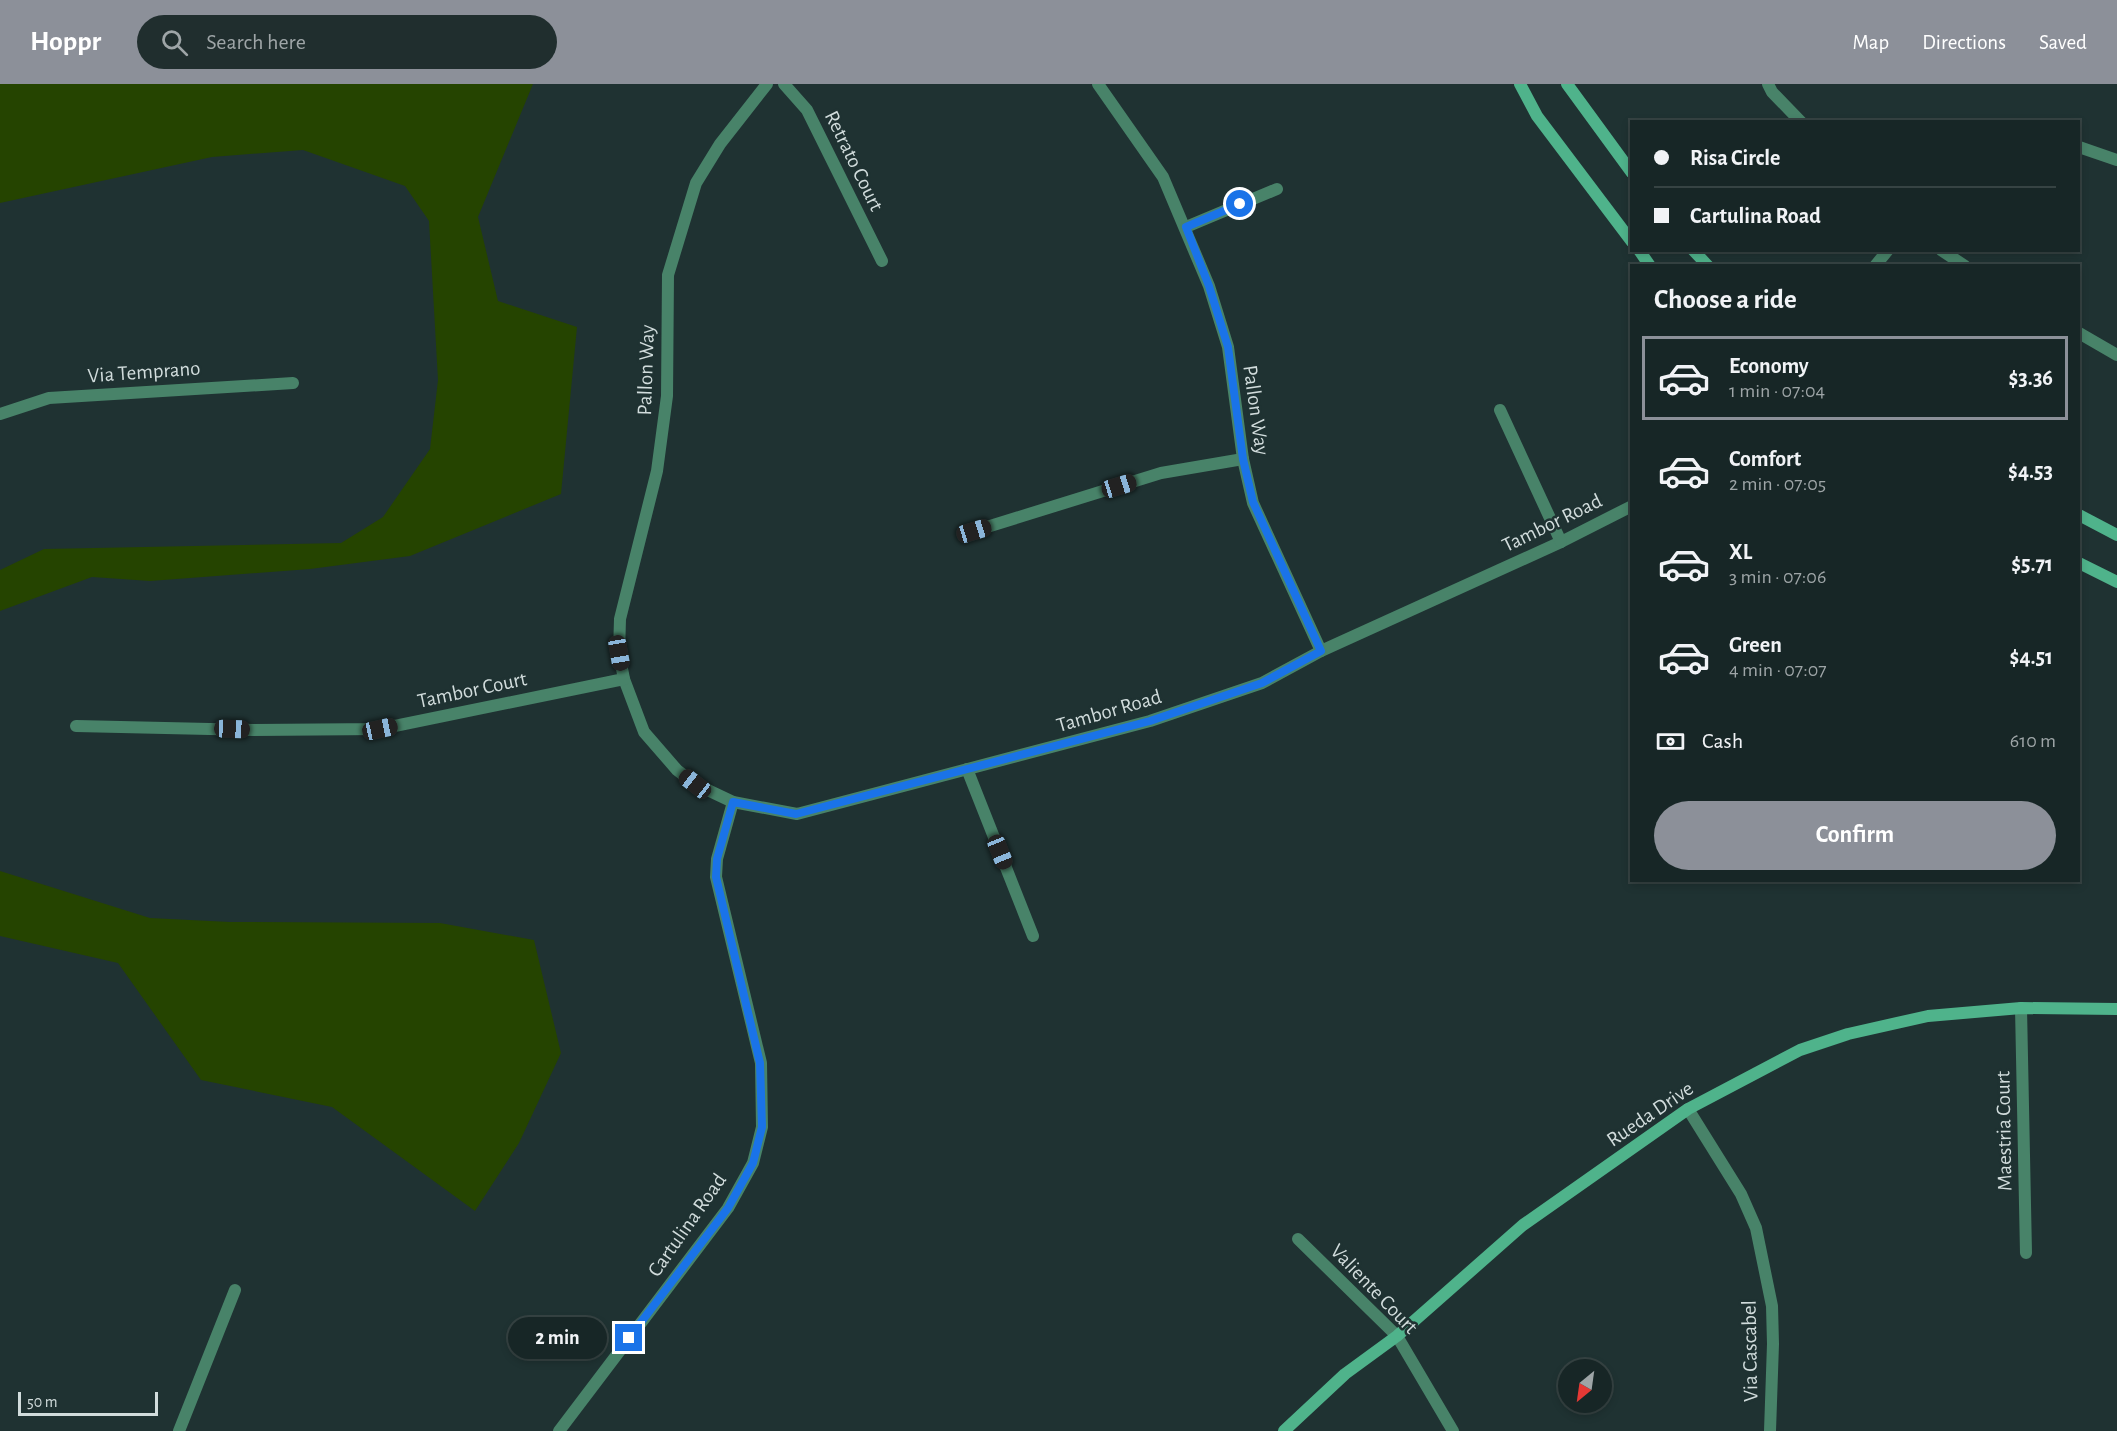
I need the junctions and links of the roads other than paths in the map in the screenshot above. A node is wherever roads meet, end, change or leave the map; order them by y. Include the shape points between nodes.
1 (767, 84) edge
2 (784, 84) edge
3 (1098, 84) edge
4 (1520, 84) edge
5 (1568, 84) edge
6 (1768, 84) edge
7 (1799, 120) edge
8 (2080, 147) edge
9 (2117, 160) edge
10 (1630, 170) edge
11 (1277, 189) dead end
12 (1186, 227) junction
13 (1630, 239) edge
14 (1695, 252) edge
15 (1886, 252) edge
16 (1944, 252) edge
17 (882, 261) dead end
18 (1706, 264) edge
19 (1877, 264) edge
20 (1962, 264) edge
21 (2080, 334) edge
22 (2117, 355) edge
23 (293, 382) dead end
24 (1500, 411) dead end
25 (0, 414) edge
26 (1243, 459) junction
27 (1630, 507) edge
28 (2080, 516) edge
29 (974, 531) dead end
30 (2117, 535) edge
31 (1561, 542) junction
32 (2080, 564) edge
33 (2117, 582) edge
34 (1321, 651) junction
35 (624, 679) junction
36 (76, 726) dead end
37 (967, 769) junction
38 (733, 802) junction
39 (1033, 936) dead end
40 (2021, 1008) junction
41 (2117, 1009) edge
42 (1688, 1109) junction
43 (1298, 1239) dead end
44 (2026, 1253) dead end
45 (235, 1290) dead end
46 (1397, 1336) junction
47 (179, 1431) edge
48 (559, 1431) edge
49 (1284, 1431) edge
50 (1453, 1431) edge
51 (1770, 1431) edge

1 - 35 street, Pallon Way via 720,144 696,183 668,275 667,396 657,471 620,619 619,653
2 - 17 street, Retrato Court via 807,110
3 - 12 street, Pallon Way via 1163,177
4 - 13 street via 1537,116
5 - 10 street
6 - 7 street
8 - 9 street
11 - 12 street
12 - 26 street, Pallon Way via 1228,347
14 - 18 street
15 - 19 street
16 - 20 street
21 - 22 street
23 - 25 street, Via Temprano via 49,398
24 - 31 street
26 - 29 street via 1161,473
26 - 34 street, Pallon Way via 1253,502
27 - 31 street, Tambor Road
28 - 30 street
31 - 34 street, Tambor Road
32 - 33 street
34 - 37 street, Tambor Road via 1262,683 1150,721
35 - 36 street, Tambor Court via 380,729
35 - 38 street, Tambor Road via 644,732 677,770 695,784
37 - 38 street, Tambor Road via 796,814
37 - 39 street
38 - 48 street, Cartulina Road via 717,859 716,877 760,1063 762,1127 753,1163 728,1208
40 - 41 street, Rueda Drive
40 - 42 street, Rueda Drive via 1928,1016 1848,1034 1800,1050
40 - 44 street, Maestria Court
42 - 46 street, Rueda Drive via 1523,1225
42 - 51 street, Via Cascabel via 1741,1194 1756,1228 1772,1306
43 - 46 street, Valiente Court
45 - 47 street
46 - 49 street, Rueda Drive via 1345,1374
46 - 50 street, Valiente Court

